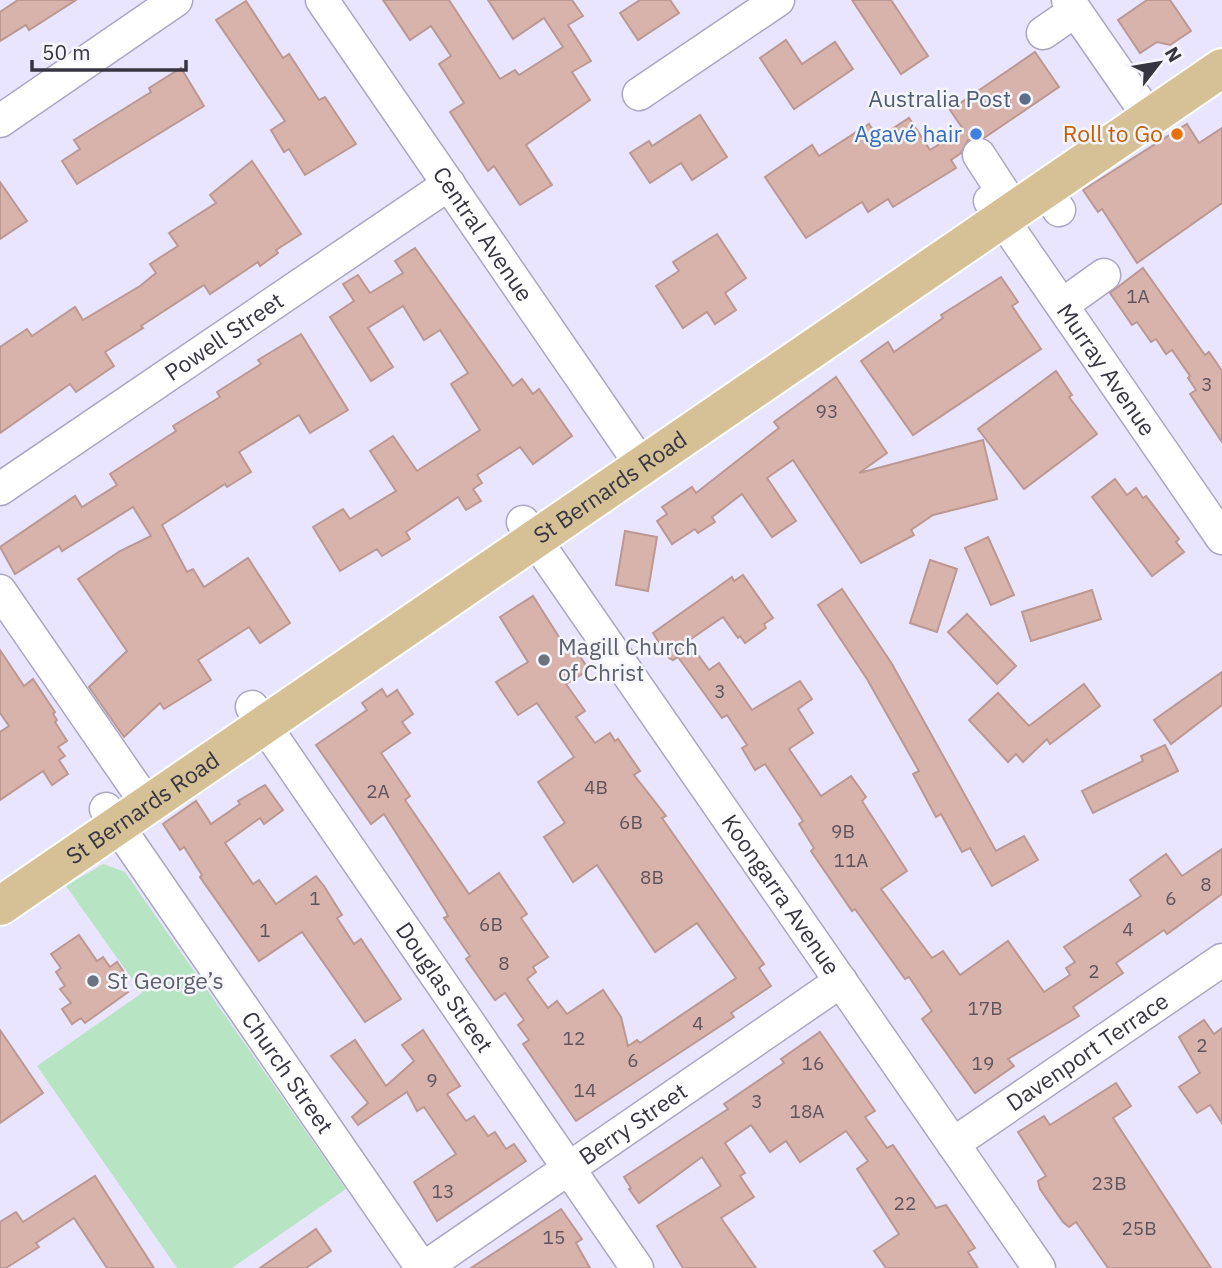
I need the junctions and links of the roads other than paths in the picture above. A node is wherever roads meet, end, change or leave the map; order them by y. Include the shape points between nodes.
1 (176, 0) edge
2 (322, 0) edge
3 (778, 0) edge
4 (1071, 5) edge
5 (1043, 33) dead end
6 (1222, 42) edge
7 (1222, 68) edge
8 (639, 94) dead end
9 (1143, 108) junction
10 (0, 121) edge
11 (979, 155) dead end
12 (449, 184) junction
13 (998, 204) junction
14 (1104, 275) dead end
15 (1062, 305) junction
16 (636, 457) junction
17 (0, 489) edge
18 (529, 531) junction
19 (1222, 538) edge
20 (0, 591) edge
21 (257, 716) junction
22 (127, 806) junction
23 (2, 895) edge
24 (1222, 960) edge
25 (841, 981) junction
26 (953, 1143) junction
27 (569, 1168) junction
28 (1036, 1265) edge
29 (423, 1268) edge
30 (637, 1268) edge

1 - 10 street
2 - 12 street, Central Avenue
3 - 8 street
4 - 5 street
4 - 9 street
6 - 9 main road, St Bernards Road
7 - 9 main road, St Bernards Road
9 - 13 main road, St Bernards Road
9 - 13 main road, St Bernards Road via 1052,199
11 - 13 street, Murray Avenue
12 - 16 street, Central Avenue
12 - 17 street, Powell Street
13 - 15 street, Murray Avenue
13 - 16 main road, St Bernards Road
14 - 15 street
15 - 19 street, Murray Avenue
16 - 18 main road, St Bernards Road
18 - 21 main road, St Bernards Road
18 - 25 street, Koongarra Avenue
20 - 22 street, Church Street
21 - 22 main road, St Bernards Road
21 - 27 street, Douglas Street
22 - 23 main road, St Bernards Road
22 - 29 street, Church Street
24 - 26 street, Davenport Terrace
25 - 26 street, Koongarra Avenue
25 - 27 street, Berry Street
26 - 28 street, Koongarra Avenue
27 - 29 street, Berry Street
27 - 30 street, Douglas Street

